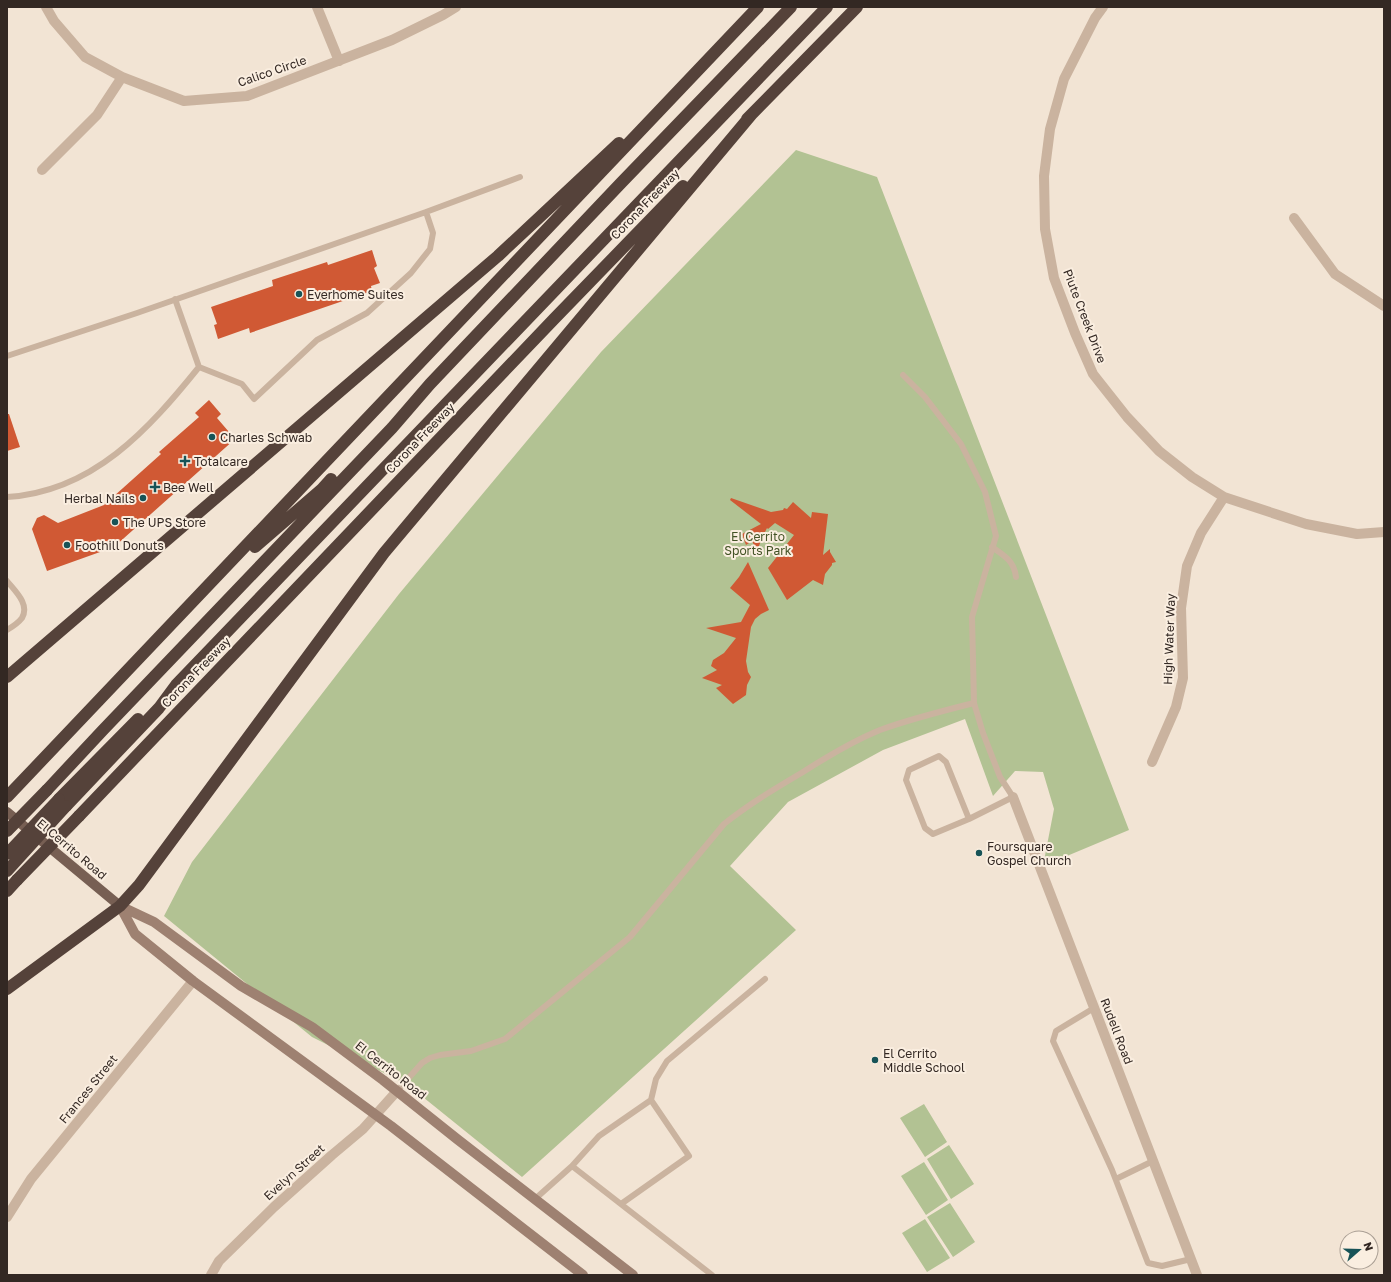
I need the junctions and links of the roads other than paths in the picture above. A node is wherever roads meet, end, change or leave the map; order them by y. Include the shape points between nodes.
1 (46, 7) edge
2 (317, 7) edge
3 (456, 7) edge
4 (758, 7) edge
5 (791, 7) edge
6 (827, 7) edge
7 (857, 7) edge
8 (1103, 7) edge
9 (339, 60) junction
10 (706, 62) junction
11 (122, 77) junction
12 (752, 114) junction
13 (42, 170) dead end
14 (520, 177) dead end
15 (426, 212) junction
16 (1294, 218) dead end
17 (175, 299) junction
18 (1384, 306) edge
19 (7, 356) edge
20 (199, 366) junction
21 (903, 375) dead end
22 (430, 384) junction
23 (7, 497) edge
24 (1224, 497) junction
25 (1384, 532) edge
26 (992, 547) junction
27 (1016, 577) dead end
28 (7, 581) edge
29 (199, 596) junction
30 (7, 630) edge
31 (7, 676) edge
32 (974, 703) junction
33 (1152, 762) dead end
34 (1013, 797) junction
35 (7, 798) edge
36 (63, 803) junction
37 (7, 812) edge
38 (969, 819) junction
39 (7, 831) edge
40 (7, 854) edge
41 (7, 871) edge
42 (7, 891) edge
43 (120, 906) junction
44 (765, 979) dead end
45 (193, 981) junction
46 (7, 989) edge
47 (1094, 1008) junction
48 (397, 1091) junction
49 (651, 1100) junction
50 (377, 1115) junction
51 (1153, 1161) junction
52 (572, 1166) junction
53 (1116, 1179) junction
54 (535, 1199) junction
55 (621, 1204) junction
56 (7, 1217) edge
57 (1191, 1259) junction
58 (211, 1275) edge
59 (583, 1275) edge
60 (633, 1275) edge
61 (712, 1275) edge
62 (1197, 1275) edge

1 - 11 street, Calico Circle via 54,21 85,57
2 - 9 street
3 - 9 street, Calico Circle via 392,40
4 - 10 highway
5 - 22 highway
6 - 36 highway via 176,685 155,702
7 - 12 highway, Corona Freeway
8 - 24 street, Piute Creek Drive via 1064,78 1050,129 1044,176 1045,229 1054,278 1094,374 1127,417 1159,451 1192,477
9 - 11 street, Calico Circle via 247,96 184,101
10 - 29 highway
10 - 31 highway via 498,256
11 - 13 street via 97,115
12 - 42 highway, Corona Freeway, bridge
12 - 43 highway via 384,553
14 - 15 lane
15 - 17 lane
15 - 20 lane via 433,233 430,249 411,273 367,313 317,340 254,399 242,384
16 - 18 street via 1335,274
17 - 19 lane
17 - 20 lane
20 - 23 lane via 150,424 101,466 64,485 23,496
21 - 26 lane via 926,397 961,444 985,492 996,536
22 - 29 highway via 395,413 322,489
22 - 39 highway, bridge via 392,428
24 - 25 street, Piute Creek Drive via 1306,524 1356,534
24 - 33 street, High Water Way via 1201,533 1187,566 1181,608 1183,678 1176,707
26 - 27 lane via 1008,559 1015,568
26 - 32 lane via 972,617
28 - 30 lane via 24,603 24,613 22,618
29 - 35 highway
32 - 34 lane via 1000,777
32 - 48 lane via 880,730 853,742 766,794 724,824 630,938 505,1039 472,1051 430,1058 422,1063
34 - 38 lane
34 - 47 street, Rudell Road
36 - 40 highway, bridge
36 - 41 highway, bridge
37 - 43 main road, El Cerrito Road
38 - 38 lane via 946,762 939,756 909,770 906,780 925,828 933,834
43 - 45 main road, El Cerrito Road via 135,934
43 - 46 highway
43 - 48 main road, El Cerrito Road via 154,922 241,986 312,1027
44 - 49 lane via 667,1061 656,1079
45 - 50 main road, El Cerrito Road
45 - 56 street, Frances Street via 30,1180
47 - 51 street, Rudell Road
47 - 53 lane via 1056,1031 1053,1041
48 - 50 street, Evelyn Street
48 - 54 main road, El Cerrito Road
49 - 52 lane via 598,1136
49 - 55 lane via 690,1156
50 - 58 street, Evelyn Street via 268,1213 219,1261
50 - 59 main road, El Cerrito Road
51 - 53 lane
51 - 57 street, Rudell Road
52 - 54 lane
52 - 55 lane
53 - 57 lane via 1148,1263 1162,1266
54 - 60 main road, El Cerrito Road
55 - 61 lane
57 - 62 street, Rudell Road

